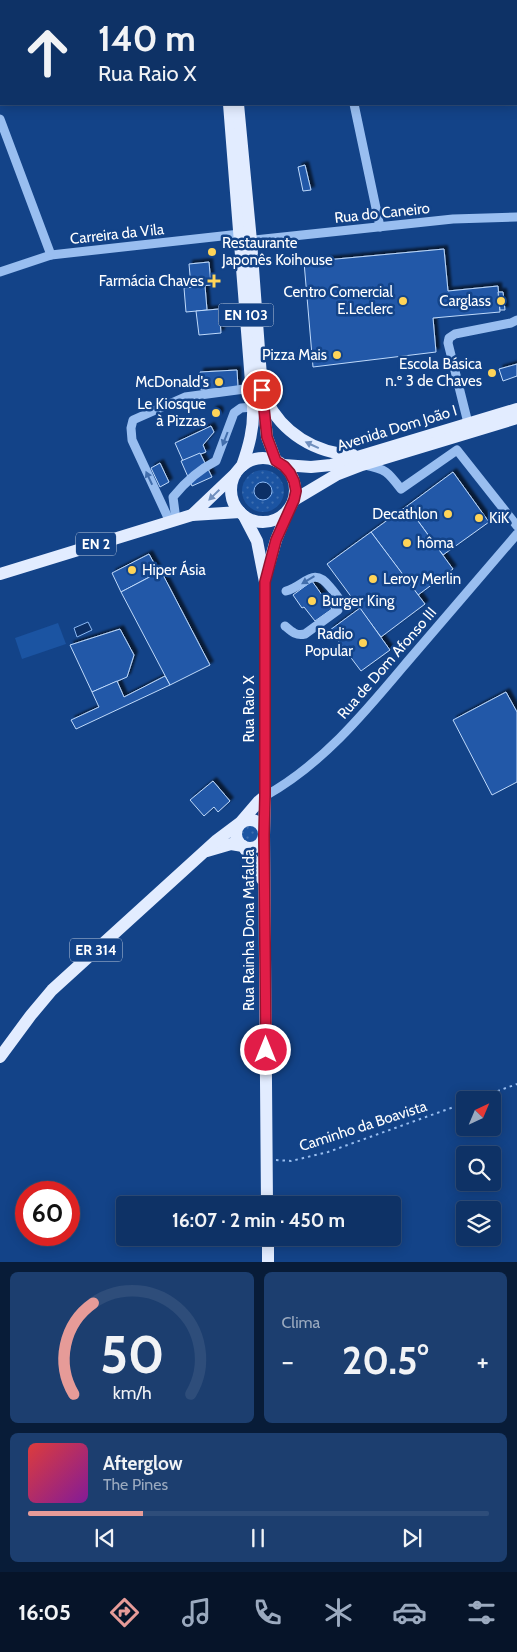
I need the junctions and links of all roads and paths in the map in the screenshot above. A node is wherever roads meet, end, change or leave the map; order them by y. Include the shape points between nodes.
1 (229, 105) edge
2 (238, 105) edge
3 (354, 105) edge
4 (1, 125) edge
5 (517, 216) edge
6 (380, 227) junction
7 (244, 239) junction
8 (51, 255) junction
9 (0, 272) edge
10 (514, 322) edge
11 (257, 389) junction
12 (253, 407) junction
13 (517, 408) edge
14 (517, 418) edge
15 (468, 423) junction
16 (361, 460) junction
17 (280, 463) junction
18 (239, 470) junction
19 (291, 506) junction
20 (242, 514) junction
21 (192, 515) junction
22 (173, 521) junction
23 (517, 526) edge
24 (517, 534) edge
25 (0, 574) edge
26 (265, 582) junction
27 (286, 591) dead end
28 (285, 626) dead end
29 (265, 796) junction
30 (241, 822) junction
31 (264, 835) junction
32 (243, 846) junction
33 (204, 853) junction
34 (265, 886) junction
35 (0, 1057) edge
36 (517, 1084) edge
37 (498, 1091) edge
38 (456, 1106) edge
39 (266, 1160) junction
40 (267, 1196) edge
41 (268, 1246) edge
42 (268, 1262) edge

1 - 7 main road, EN 103
2 - 7 main road, EN 103
3 - 6 street
4 - 8 street
5 - 6 street, Rua do Caneiro
6 - 7 street, Rua do Caneiro
7 - 8 street, Carreira da Vila
7 - 11 main road, EN 103
8 - 9 street, Carreira da Vila
10 - 15 street via 449,338
11 - 12 main road, EN 103
16 -> 11 main road via 322,450 296,436 274,414
11 - 17 main road, EN 103 via 267,437
22 -> 11 street via 132,440 133,420 185,397
12 - 18 main road, EN 103 via 249,447
12 -> 22 street via 241,408 234,413 216,461 199,470 173,497
13 - 15 main road, Avenida Dom João I / EN 2
14 - 16 main road, Avenida Dom João I / EN 2
15 - 16 main road, Avenida Dom João I / EN 2
16 - 17 main road, Avenida Dom João I / EN 2 via 310,467
16 - 19 main road, Avenida Dom João I / EN 2
16 - 23 street via 381,468 401,488 456,450
17 - 18 main road, EN 2 via 258,458
17 - 19 main road via 294,481 296,491
18 - 20 main road via 231,494
18 -> 21 main road, EN 2
19 - 20 main road, EN 2 via 281,518 272,522 253,521
19 - 26 main road, Rua Raio X via 276,540
20 - 21 main road, EN 2
20 - 26 main road, Rua Raio X via 257,541
21 - 22 main road, EN 2
22 - 25 main road, EN 2
24 - 29 street, Rua de Dom Afonso III via 337,742 285,785
26 - 29 main road, Rua Raio X
28 -> 27 street via 294,634 305,634 338,610 341,603 319,576
29 - 30 main road
29 - 31 main road, Rua Raio X
30 - 31 main road via 257,821
30 - 32 main road via 236,835
30 - 33 main road, ER 314
31 - 32 main road via 259,845
31 - 34 main road, Rua Rainha Dona Mafalda
32 - 33 main road, ER 314 via 231,844
32 - 34 main road via 257,866
33 - 35 main road, ER 314 via 52,990
34 - 39 main road, Rua Rainha Dona Mafalda
36 - 37 path
38 - 39 path, Caminho da Boavista via 328,1152 291,1161
39 - 40 main road, Rua Rainha Dona Mafalda
41 - 42 main road

